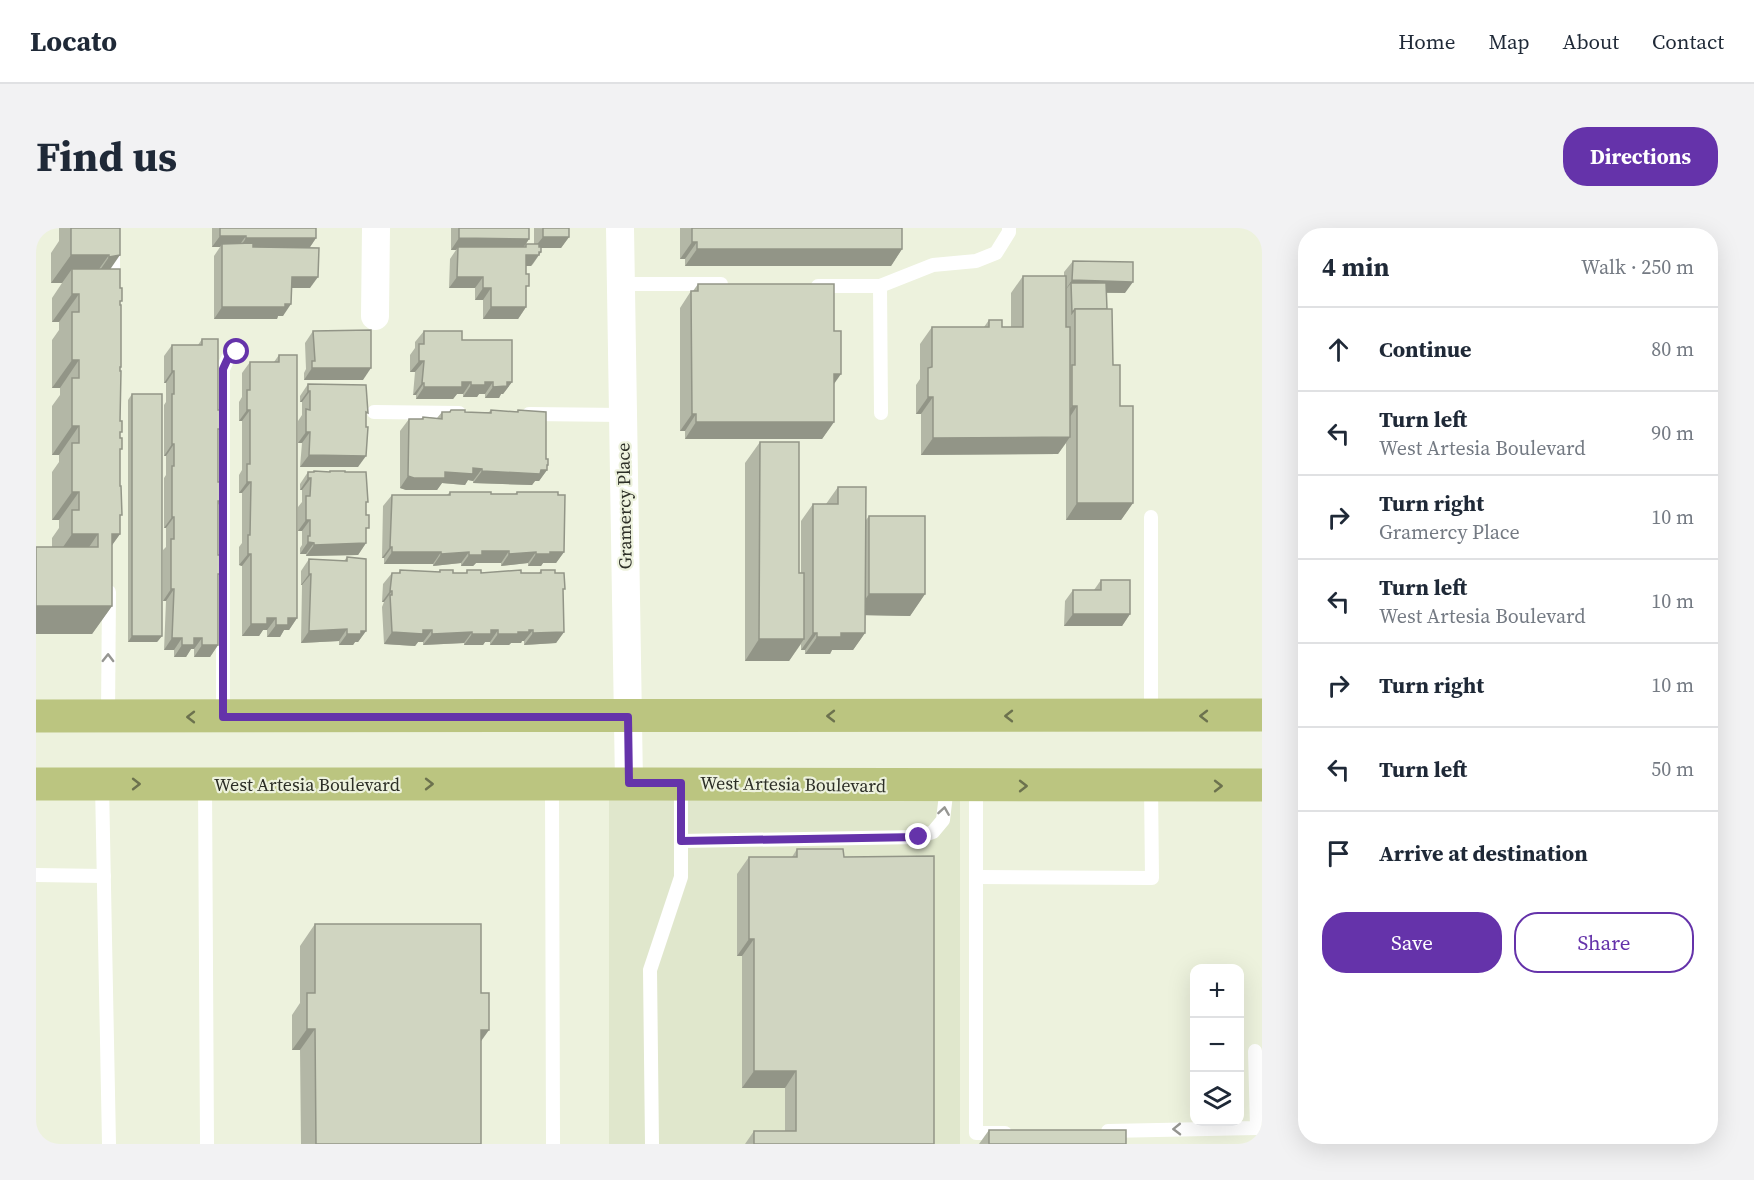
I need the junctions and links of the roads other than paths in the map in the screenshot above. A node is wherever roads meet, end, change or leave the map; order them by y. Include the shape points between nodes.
1 (113, 228) edge
2 (376, 228) edge
3 (620, 228) edge
4 (1009, 228) edge
5 (621, 284) junction
6 (736, 285) edge
7 (808, 285) edge
8 (880, 286) junction
9 (113, 300) edge
10 (375, 316) dead end
11 (237, 352) dead end
12 (374, 412) dead end
13 (471, 413) edge
14 (880, 413) dead end
15 (518, 414) edge
16 (623, 415) junction
17 (1151, 517) dead end
18 (109, 576) edge
19 (36, 716) edge
20 (108, 716) junction
21 (1151, 716) junction
22 (1262, 716) edge
23 (223, 717) junction
24 (628, 717) junction
25 (629, 783) junction
26 (681, 783) junction
27 (36, 784) edge
28 (102, 784) junction
29 (205, 784) junction
30 (552, 784) junction
31 (1262, 785) edge
32 (961, 786) junction
33 (1151, 786) junction
34 (681, 841) junction
35 (36, 875) edge
36 (104, 876) junction
37 (976, 877) junction
38 (1255, 1051) dead end
39 (1093, 1131) edge
40 (1022, 1132) edge
41 (109, 1144) edge
42 (207, 1144) edge
43 (553, 1144) edge
44 (652, 1144) edge

1 - 9 lane
2 - 10 street
3 - 5 street, Gramercy Place
4 - 8 lane via 996,253 976,261 933,265
5 - 6 lane
5 - 16 street, Gramercy Place
7 - 8 lane
8 - 14 lane
11 - 23 lane via 228,358 223,369
12 - 13 lane
15 - 16 lane
16 - 24 street, Gramercy Place
17 - 21 lane
20 -> 18 lane
19 - 20 main road
23 -> 20 main road
22 -> 21 main road
21 -> 24 main road
23 - 24 main road
24 - 25 street, Gramercy Place
25 - 26 main road, West Artesia Boulevard
25 - 30 main road, West Artesia Boulevard
26 - 32 main road, West Artesia Boulevard
26 - 34 lane
27 - 28 main road, West Artesia Boulevard
28 -> 29 main road, West Artesia Boulevard
28 - 36 lane
29 -> 30 main road, West Artesia Boulevard
29 - 42 lane
30 - 43 lane
33 -> 31 main road, West Artesia Boulevard
32 -> 33 main road, West Artesia Boulevard
34 -> 32 lane via 919,837 933,832 943,820
32 - 37 lane
33 - 37 lane via 1152,878
34 - 44 lane via 681,877 650,970
35 - 36 lane
36 - 41 lane
37 - 40 lane via 976,1133
38 -> 39 lane via 1257,1128

